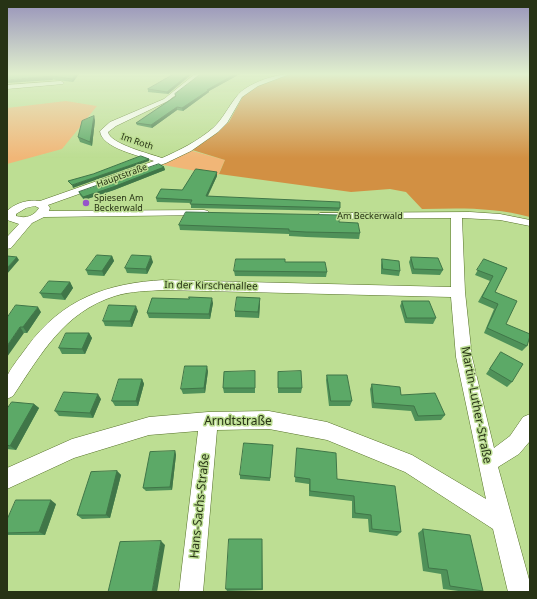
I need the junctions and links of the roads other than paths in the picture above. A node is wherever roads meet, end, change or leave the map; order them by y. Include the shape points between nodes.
1 (162, 102) edge
2 (236, 102) edge
3 (163, 161) junction
4 (42, 209) junction
5 (215, 213) edge
6 (9, 214) edge
7 (456, 215) junction
8 (308, 216) edge
9 (28, 220) junction
10 (530, 223) edge
11 (7, 245) edge
12 (458, 292) junction
13 (7, 391) edge
14 (208, 421) junction
15 (530, 423) edge
16 (487, 462) junction
17 (7, 479) edge
18 (502, 522) junction
19 (191, 592) edge
20 (520, 592) edge

1 - 3 street, Im Roth via 113,124 104,131 104,134 107,140 114,144
2 - 3 street, Hauptstraße via 224,121 200,142
3 - 4 street, Hauptstraße
4 - 5 street
4 - 6 street, Hauptstraße via 26,205 16,208
4 - 9 street, Hauptstraße
6 - 9 street, Hauptstraße via 13,220
7 - 8 street, Am Beckerwald
7 - 10 street, Am Beckerwald via 490,216
7 - 12 street, Martin-Luther-Straße
9 - 11 street
12 - 13 street, In der Kirschenallee via 164,285 136,287 104,294 78,308 40,341
12 - 16 street, Martin-Luther-Straße via 464,357
14 - 17 street, Arndtstraße via 149,426 72,449
14 - 18 street, Arndtstraße via 269,420 327,431 412,465
14 - 19 street, Hans-Sachs-Straße
15 - 16 street via 512,449
16 - 18 street, Martin-Luther-Straße
18 - 20 street, Martin-Luther-Straße

